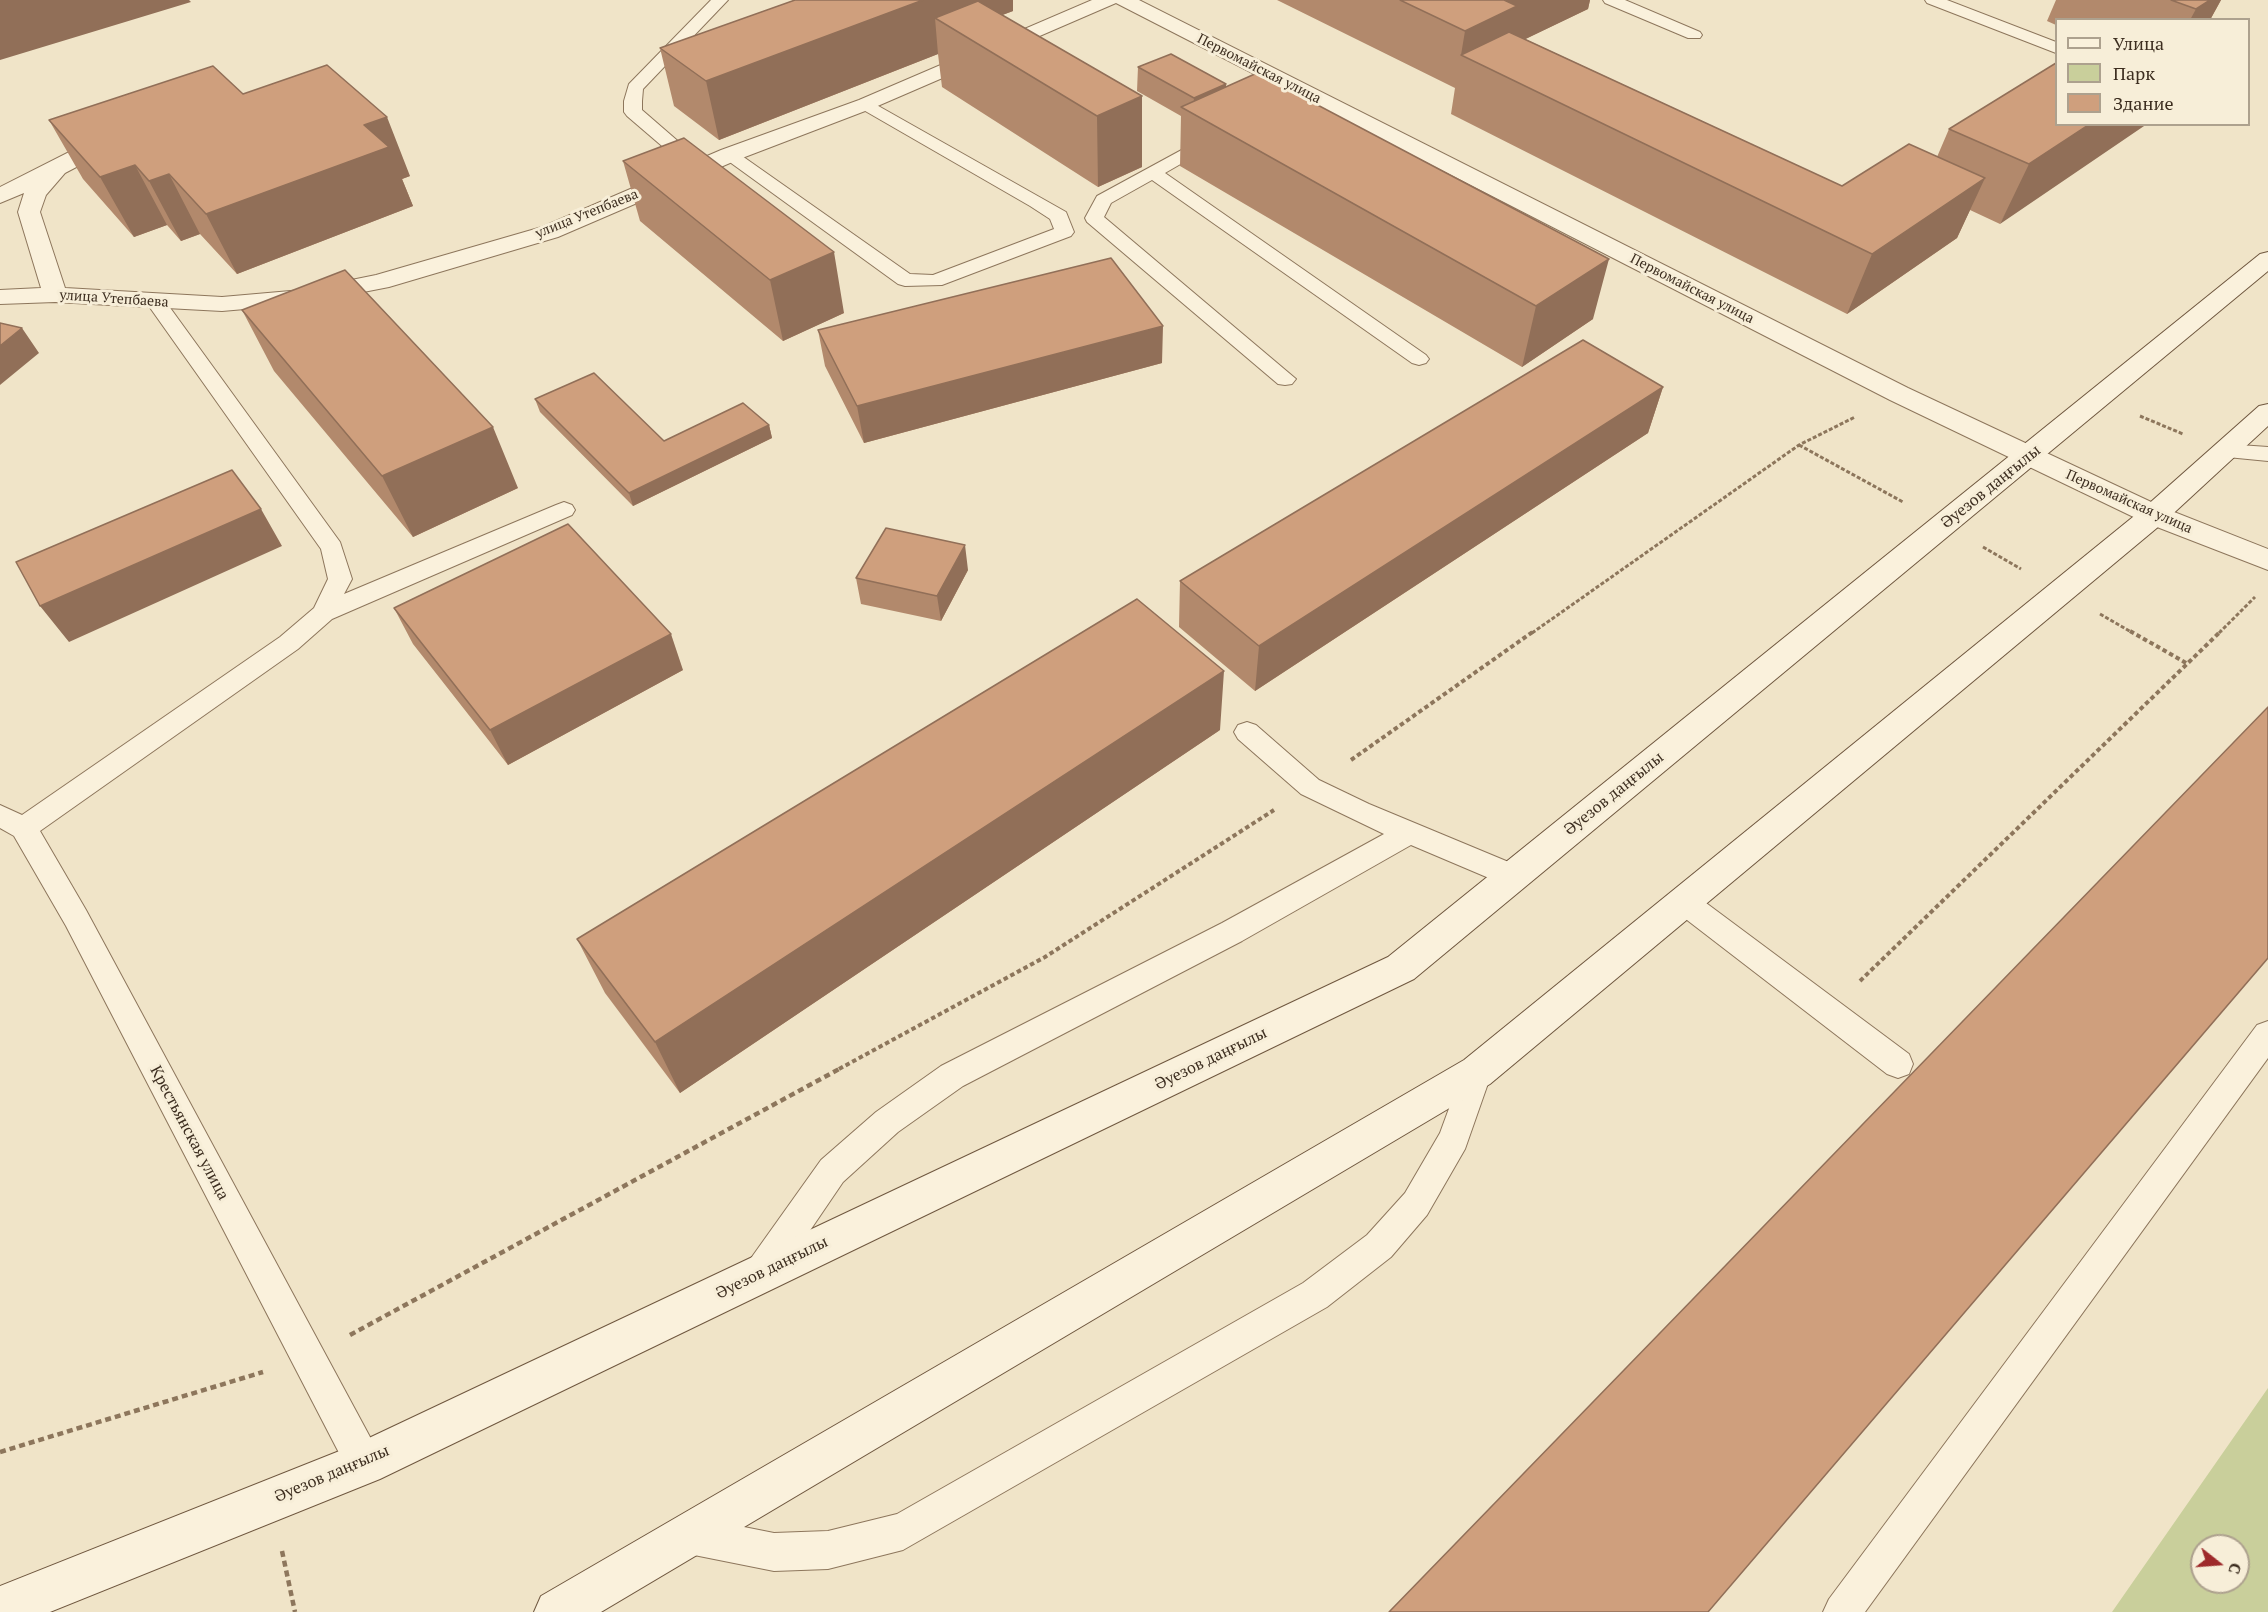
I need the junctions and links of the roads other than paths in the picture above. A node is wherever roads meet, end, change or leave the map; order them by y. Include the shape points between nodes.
1 (720, 0) edge
2 (1109, 0) edge
3 (1124, 0) edge
4 (1611, 0) edge
5 (1933, 0) edge
6 (1694, 35) dead end
7 (2055, 48) edge
8 (1298, 89) junction
9 (1277, 101) edge
10 (866, 104) junction
11 (1225, 130) edge
12 (129, 138) edge
13 (729, 154) junction
14 (57, 168) junction
15 (698, 168) junction
16 (1152, 172) junction
17 (0, 196) edge
18 (1094, 218) junction
19 (1064, 232) junction
20 (2268, 259) edge
21 (55, 295) junction
22 (0, 297) edge
23 (156, 302) junction
24 (1419, 359) dead end
25 (1285, 379) dead end
26 (2268, 412) edge
27 (2225, 451) junction
28 (2268, 454) edge
29 (2028, 457) junction
30 (564, 510) dead end
31 (2154, 515) junction
32 (2268, 560) edge
33 (323, 613) junction
34 (1247, 732) dead end
35 (12, 822) edge
36 (1410, 833) junction
37 (1513, 876) junction
38 (1684, 902) junction
39 (2268, 1034) edge
40 (1898, 1064) dead end
41 (1477, 1072) junction
42 (761, 1273) junction
43 (364, 1463) junction
44 (689, 1535) junction
45 (0, 1610) edge
46 (557, 1612) edge
47 (1842, 1612) edge

1 - 15 lane via 635,88 633,101 633,112
2 - 10 main road, улица Утепбаева
3 - 8 main road, Первомайская улица
4 - 6 lane
5 - 7 lane
8 - 9 lane
8 - 29 main road, Первомайская улица
10 - 13 main road, улица Утепбаева
10 - 19 lane via 1059,216
11 - 16 lane
12 - 14 main road via 95,148
13 - 15 main road, улица Утепбаева
13 - 19 lane via 906,280 935,281
14 - 17 main road
14 - 21 main road via 35,193 29,212
15 - 23 main road, улица Утепбаева via 550,232 380,282 302,297 222,304
16 - 18 lane via 1104,200
16 - 24 lane
18 - 19 lane
18 - 25 lane
20 - 29 main road, Әуезов даңғылы
21 - 22 main road, улица Утепбаева
21 - 23 main road, улица Утепбаева
23 - 33 lane via 332,548 340,579
26 - 27 main road
27 - 28 lane
27 - 31 main road
29 - 31 main road, Первомайская улица
29 - 37 main road, Әуезов даңғылы
30 - 33 lane
31 - 32 main road, Первомайская улица
31 - 38 main road
33 - 35 lane via 289,643
34 - 36 lane via 1310,787
35 - 43 lane, Крестьянская улица via 76,918
36 - 37 lane
36 - 42 lane via 1232,932 952,1076 888,1122 832,1171
37 - 42 main road, Әуезов даңғылы via 1401,968
38 - 40 lane
38 - 41 main road
39 - 47 lane
41 - 44 main road
41 - 44 lane via 1454,1139 1416,1204 1378,1246 1315,1295 903,1531 828,1550 774,1552
42 - 43 main road, Әуезов даңғылы
43 - 45 main road, Әуезов даңғылы
44 - 46 main road

